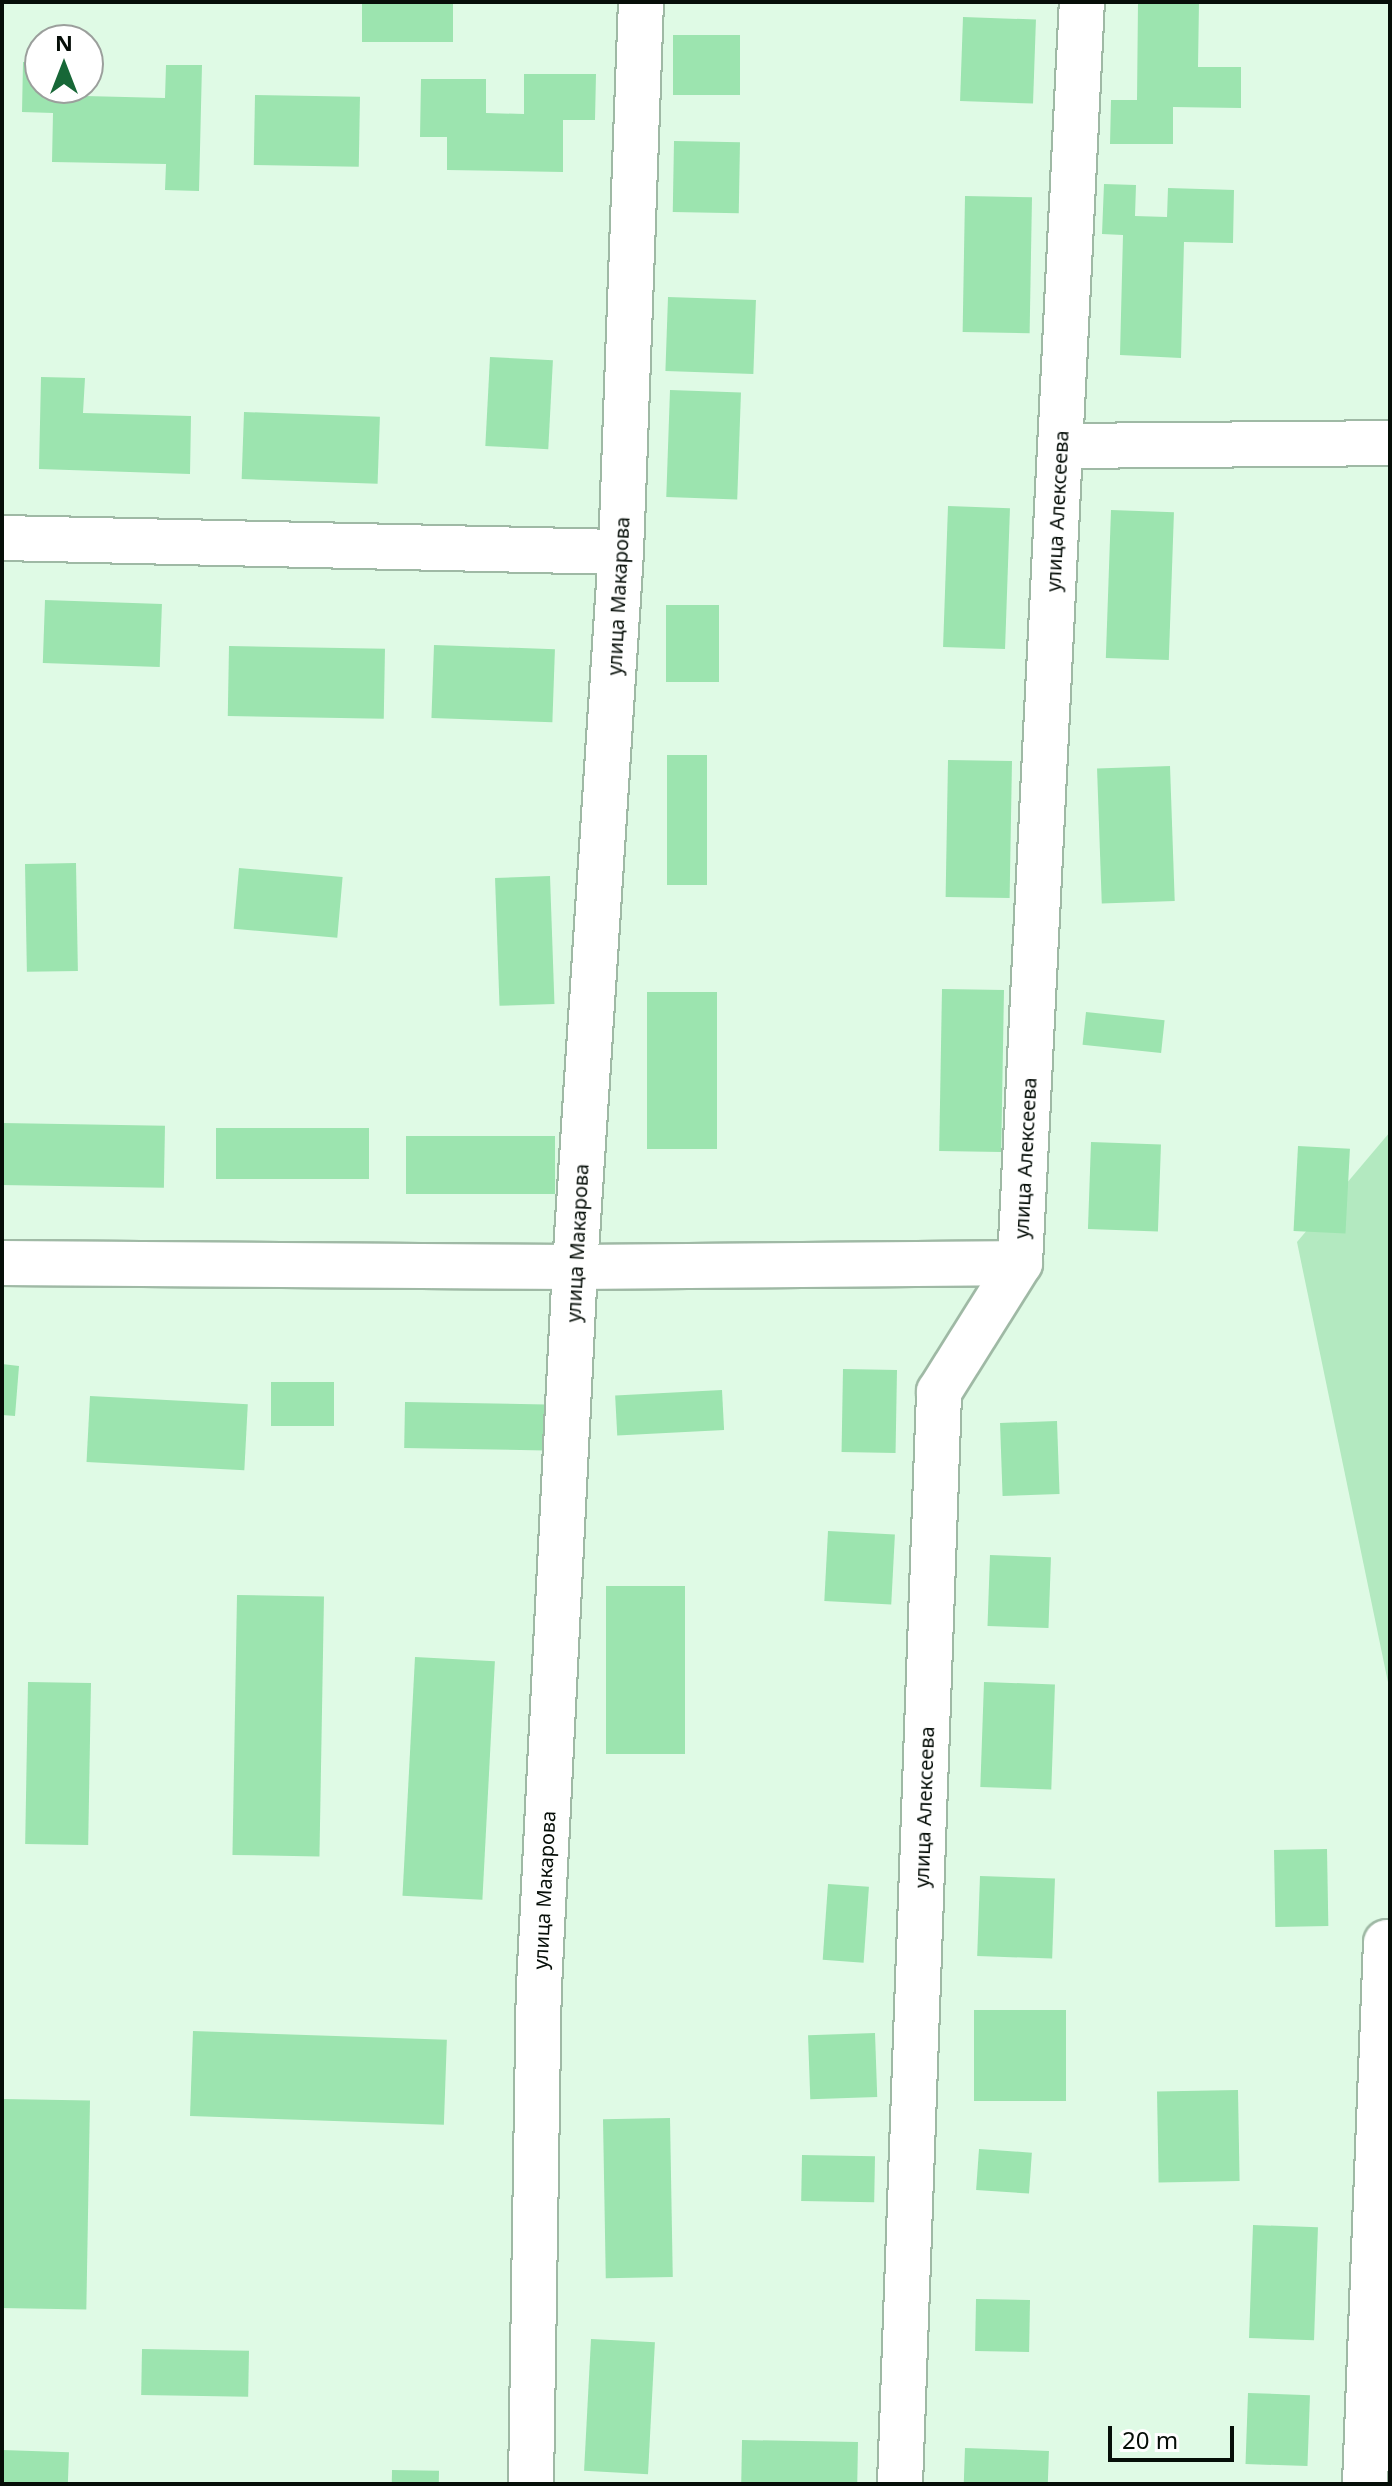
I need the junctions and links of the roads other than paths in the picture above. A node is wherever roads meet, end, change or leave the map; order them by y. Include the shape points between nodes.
1 (641, 2) edge
2 (1082, 2) edge
3 (1390, 443) edge
4 (1061, 446) junction
5 (2, 538) edge
6 (621, 552) junction
7 (2, 1263) edge
8 (1020, 1263) junction
9 (575, 1267) junction
10 (1386, 1942) dead end
11 (531, 2484) edge
12 (900, 2484) edge
13 (1365, 2484) edge

1 - 6 street, улица Макарова
2 - 4 street, улица Алексеева
3 - 4 street
4 - 8 street, улица Алексеева
5 - 6 street
6 - 9 street, улица Макарова
7 - 9 street
8 - 9 street
8 - 12 street, улица Алексеева via 939,1392
9 - 11 street, улица Макарова via 539,1987
10 - 13 street

